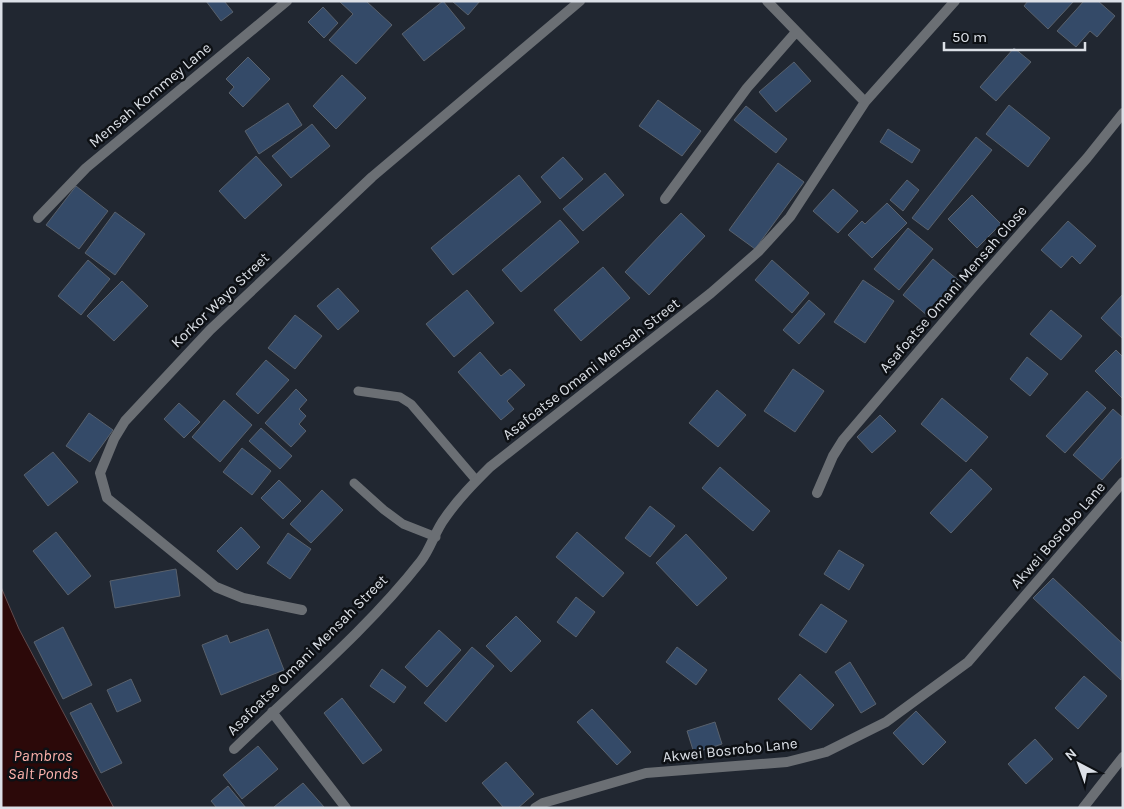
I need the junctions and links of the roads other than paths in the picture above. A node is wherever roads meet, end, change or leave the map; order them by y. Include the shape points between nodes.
1 (287, 1) edge
2 (580, 1) edge
3 (768, 1) edge
4 (955, 1) edge
5 (796, 32) junction
6 (865, 102) junction
7 (1123, 113) edge
8 (665, 198) dead end
9 (38, 218) dead end
10 (358, 391) dead end
11 (476, 480) junction
12 (1123, 482) edge
13 (354, 483) dead end
14 (817, 493) dead end
15 (436, 537) junction
16 (302, 610) dead end
17 (272, 712) junction
18 (234, 749) dead end
19 (1123, 757) edge
20 (346, 808) edge
21 (535, 808) edge
22 (1083, 808) edge

1 - 9 street, Mensah Kommey Lane via 86,168
2 - 16 street, Korkor Wayo Street via 372,177 210,330 132,414 114,439 100,473 107,498 216,586 243,598
3 - 5 street
4 - 6 street, Asafoatse Omani Mensah Street
5 - 6 street
5 - 8 street via 737,102
6 - 11 street, Asafoatse Omani Mensah Street via 790,217 759,251
7 - 14 street, Asafoatse Omani Mensah Close via 843,440
10 - 11 lane via 400,397 411,404
11 - 15 street, Asafoatse Omani Mensah Street via 443,520
12 - 21 street, Akwei Bosrobo Lane via 968,662 886,722 826,752 797,760 646,773 542,803
13 - 15 lane via 403,524
15 - 17 street, Asafoatse Omani Mensah Street via 422,560 363,626
17 - 18 street, Asafoatse Omani Mensah Street
17 - 20 street
19 - 22 street

